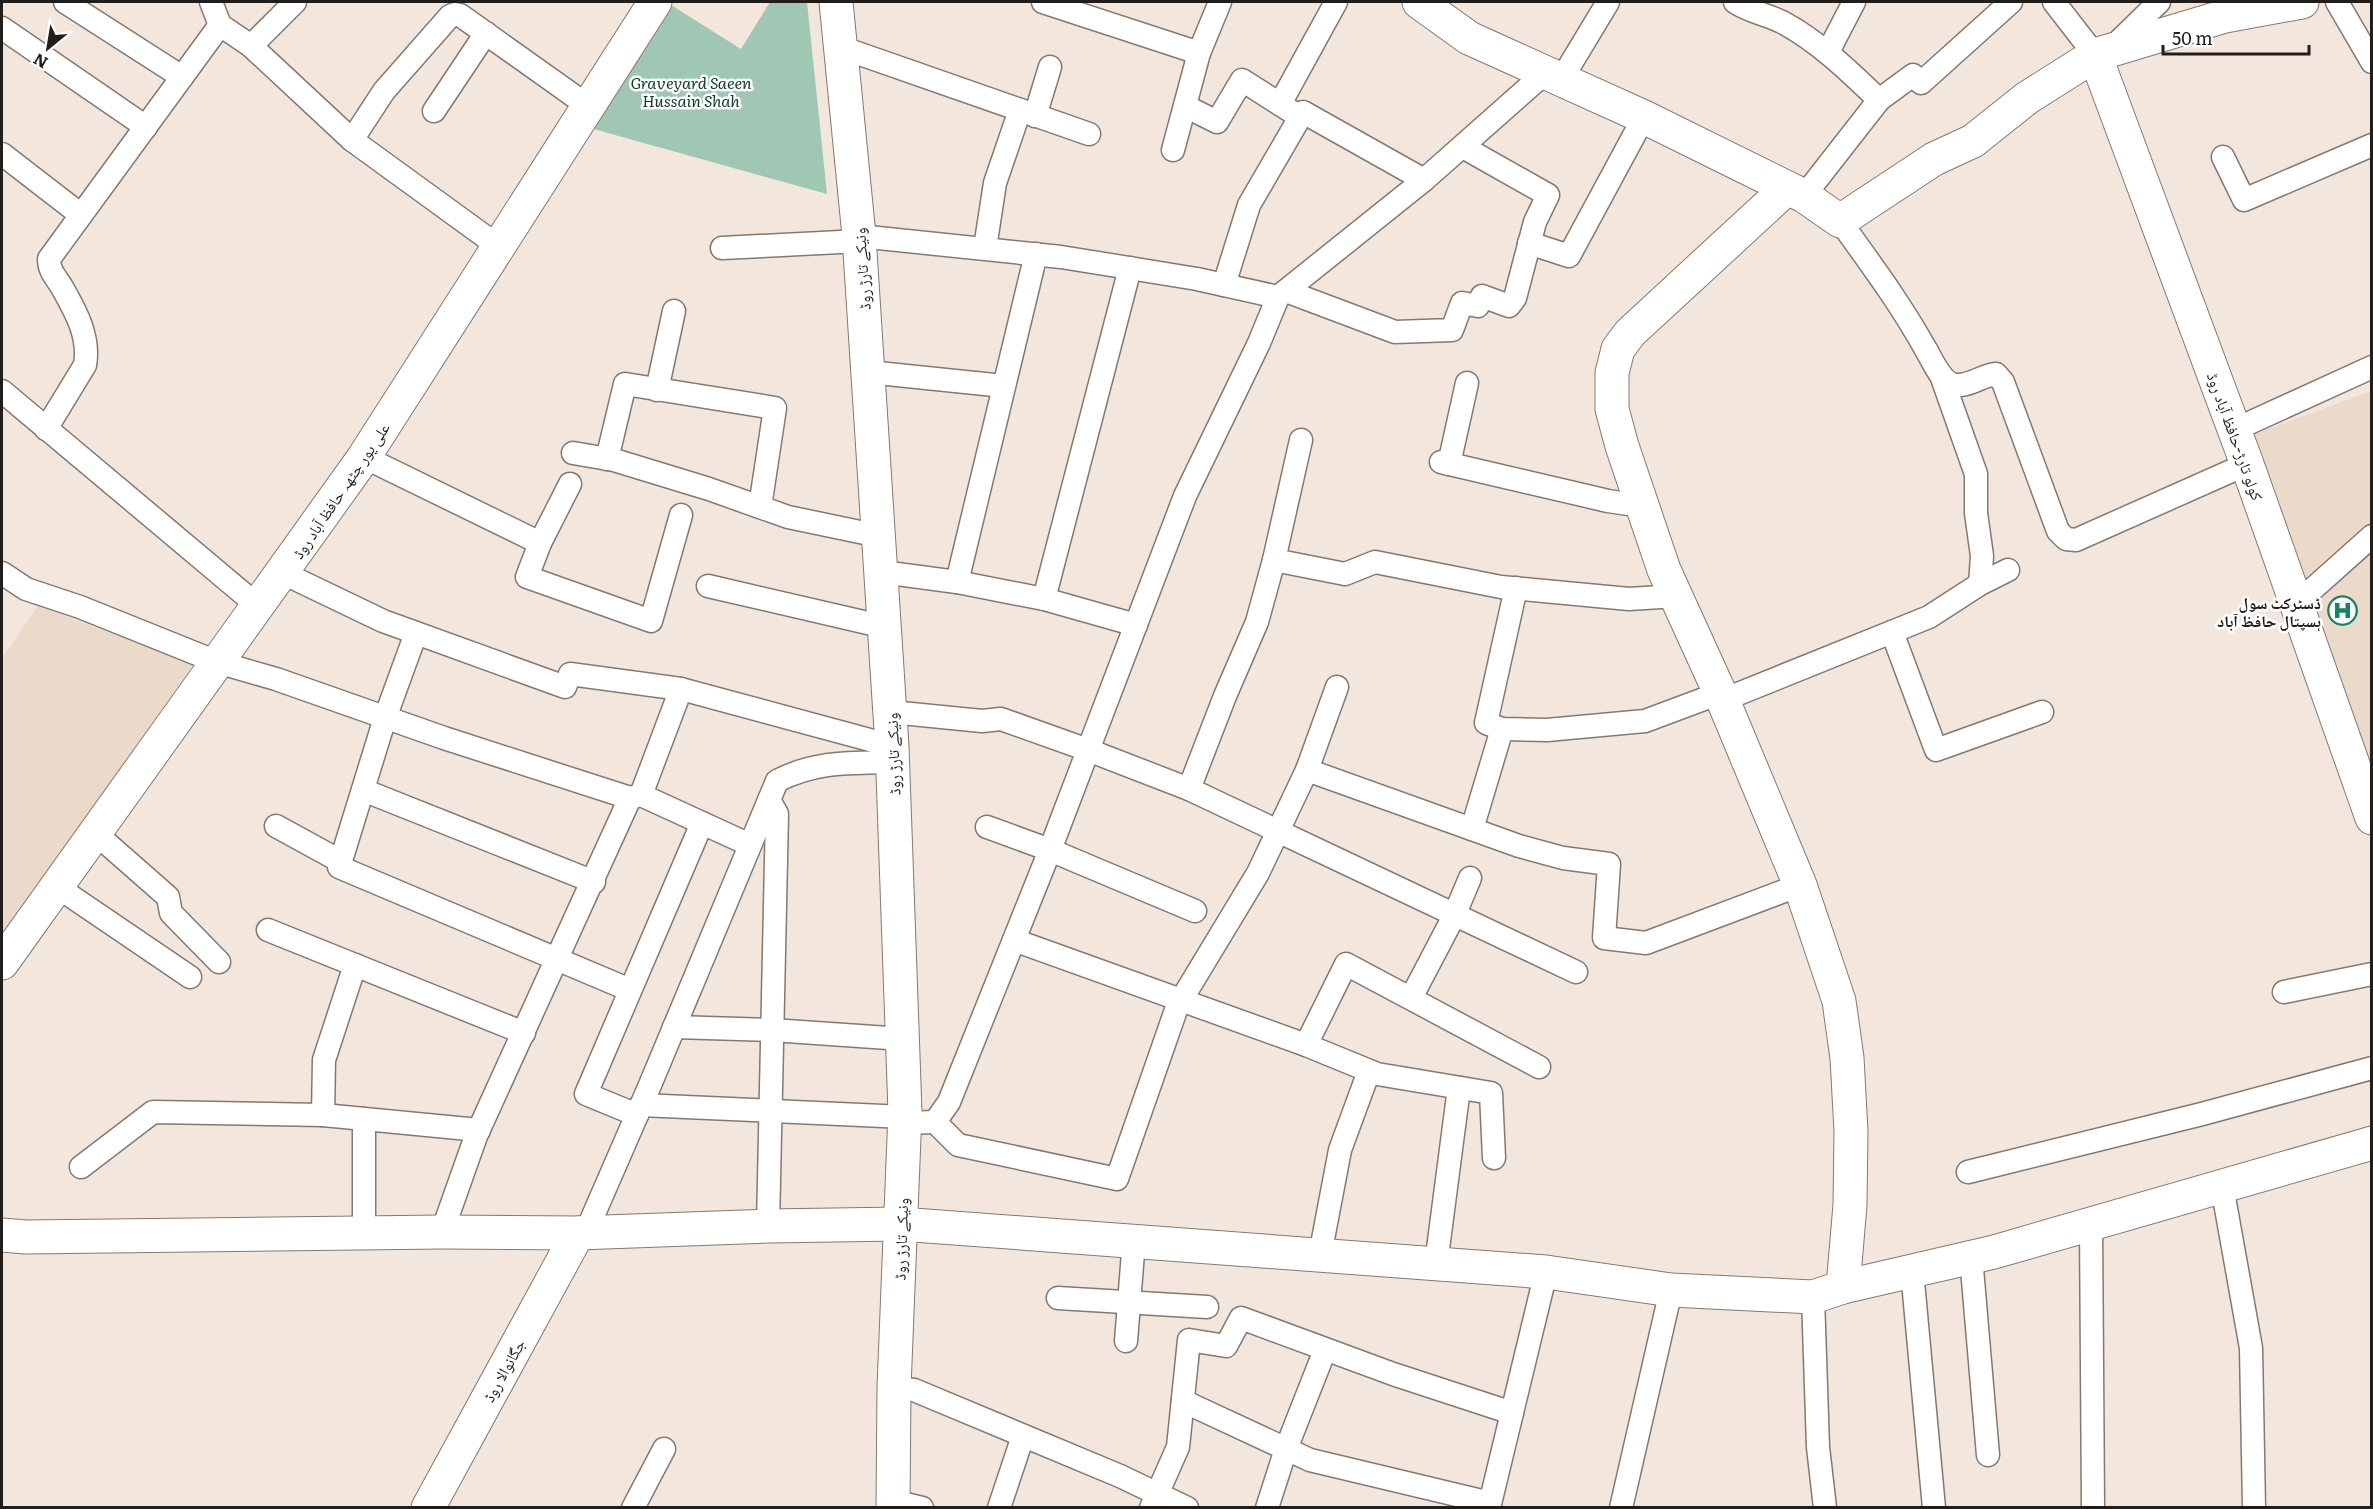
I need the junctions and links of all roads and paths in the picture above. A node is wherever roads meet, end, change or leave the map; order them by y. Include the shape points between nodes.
1 (65, 2) edge
2 (211, 2) edge
3 (295, 2) edge
4 (655, 2) edge
5 (836, 2) edge
6 (1043, 2) edge
7 (1220, 2) edge
8 (1336, 2) edge
9 (1419, 2) edge
10 (1608, 2) edge
11 (1735, 2) edge
12 (1854, 2) edge
13 (2011, 2) edge
14 (2054, 2) edge
15 (2159, 2) edge
16 (2295, 2) edge
17 (2337, 2) edge
18 (1092, 9) edge
19 (220, 25) junction
20 (2, 28) edge
21 (486, 33) junction
22 (251, 46) junction
23 (840, 47) junction
24 (1199, 52) junction
25 (1828, 52) junction
26 (2102, 53) junction
27 (2372, 62) edge
28 (1050, 67) dead end
29 (1553, 77) junction
30 (182, 78) junction
31 (1879, 100) junction
32 (1280, 104) junction
33 (588, 106) junction
34 (1185, 106) junction
35 (434, 111) dead end
36 (1027, 113) junction
37 (1300, 117) junction
38 (1644, 117) junction
39 (146, 127) junction
40 (1089, 134) dead end
41 (352, 140) junction
42 (2372, 145) edge
43 (1463, 147) junction
44 (1173, 150) dead end
45 (2, 154) edge
46 (2223, 157) dead end
47 (1424, 180) junction
48 (1795, 193) junction
49 (81, 215) junction
50 (1840, 221) junction
51 (859, 239) junction
52 (1529, 243) junction
53 (498, 246) junction
54 (722, 248) dead end
55 (985, 248) junction
56 (1036, 254) junction
57 (1130, 268) junction
58 (1224, 285) junction
59 (1282, 294) junction
60 (674, 311) dead end
61 (2372, 368) edge
62 (868, 372) junction
63 (1941, 375) junction
64 (1467, 383) dead end
65 (1004, 386) junction
66 (657, 390) junction
67 (2, 392) edge
68 (46, 429) junction
69 (2234, 430) junction
70 (1301, 440) dead end
71 (573, 453) dead end
72 (364, 457) junction
73 (607, 459) junction
74 (2247, 464) junction
75 (570, 484) dead end
76 (1642, 506) junction
77 (760, 507) junction
78 (681, 516) dead end
79 (2372, 536) edge
80 (879, 537) junction
81 (540, 543) junction
82 (1274, 560) junction
83 (2008, 570) dead end
84 (882, 572) junction
85 (283, 573) junction
86 (3, 577) edge
87 (957, 582) junction
88 (1980, 584) junction
89 (708, 586) dead end
90 (1516, 588) junction
91 (1676, 596) junction
92 (1044, 599) junction
93 (2296, 604) junction
94 (258, 606) junction
95 (1136, 625) junction
96 (885, 627) junction
97 (1892, 632) junction
98 (416, 633) junction
99 (217, 662) junction
100 (1337, 687) dead end
101 (681, 689) junction
102 (1722, 696) junction
103 (891, 712) junction
104 (2042, 712) dead end
105 (385, 717) junction
106 (1502, 729) junction
107 (1088, 750) junction
108 (892, 754) junction
109 (1307, 770) junction
110 (363, 789) junction
111 (1189, 789) junction
112 (636, 797) junction
113 (769, 800) junction
114 (2372, 818) edge
115 (702, 823) junction
116 (276, 826) dead end
117 (987, 827) dead end
118 (1472, 829) junction
119 (1278, 831) junction
120 (94, 832) junction
121 (750, 845) junction
122 (1050, 850) junction
123 (340, 861) junction
124 (1470, 878) dead end
125 (594, 882) junction
126 (56, 885) junction
127 (1800, 885) junction
128 (1195, 911) dead end
129 (1454, 916) junction
130 (268, 930) dead end
131 (1014, 940) junction
132 (558, 959) junction
133 (219, 962) dead end
134 (2, 963) edge
135 (355, 965) junction
136 (1576, 972) dead end
137 (2372, 974) edge
138 (190, 977) dead end
139 (630, 990) junction
140 (2284, 992) dead end
141 (1411, 998) junction
142 (1182, 999) junction
143 (674, 1027) junction
144 (772, 1030) junction
145 (524, 1033) junction
146 (903, 1039) junction
147 (1306, 1045) junction
148 (1539, 1066) dead end
149 (2372, 1068) edge
150 (1369, 1071) junction
151 (1459, 1088) junction
152 (639, 1110) junction
153 (770, 1112) junction
154 (323, 1115) junction
155 (364, 1119) junction
156 (915, 1121) junction
157 (479, 1130) junction
158 (2372, 1143) edge
159 (1494, 1158) dead end
160 (81, 1167) dead end
161 (1968, 1172) dead end
162 (2222, 1186) junction
163 (900, 1224) junction
164 (2091, 1224) junction
165 (768, 1226) junction
166 (442, 1232) junction
167 (364, 1233) junction
168 (582, 1233) junction
169 (2, 1235) edge
170 (1134, 1240) junction
171 (1320, 1255) junction
172 (1971, 1257) junction
173 (1436, 1264) junction
174 (1912, 1271) junction
175 (1546, 1272) junction
176 (1671, 1290) junction
177 (1828, 1292) junction
178 (1058, 1298) dead end
179 (1129, 1302) junction
180 (1207, 1307) dead end
181 (1126, 1341) dead end
182 (1325, 1350) junction
183 (894, 1388) junction
184 (1183, 1401) junction
185 (1512, 1413) junction
186 (1023, 1436) junction
187 (664, 1449) dead end
188 (1286, 1449) junction
189 (1988, 1455) dead end
190 (1154, 1500) edge
191 (903, 1505) edge
192 (1490, 1505) edge
193 (429, 1508) edge
194 (633, 1508) edge
195 (999, 1508) edge
196 (1187, 1508) edge
197 (1267, 1508) edge
198 (1622, 1508) edge
199 (1825, 1508) edge
200 (1934, 1508) edge
201 (2093, 1508) edge
202 (2254, 1508) edge

1 - 30 street
2 - 19 street
3 - 22 street
4 - 33 main road, علی پور چٹھہ حافظ آباد روڈ
5 - 23 main road, ونیکے تارڑ روڈ
6 - 18 street
7 - 24 street
8 - 32 street
9 - 29 main road via 1469,38
10 - 29 street
11 - 25 street via 1780,22
12 - 25 street
13 - 31 street via 1921,83 1913,75
14 - 26 street
15 - 26 street
16 - 26 main road via 2225,16
17 - 27 street
18 - 24 street
19 - 22 street
19 - 30 street
20 - 39 street
21 - 33 street
21 - 35 street
21 - 41 street via 460,15 450,16 384,91
22 - 41 street
23 - 36 street
23 - 51 main road, ونیکے تارڑ روڈ
24 - 34 street
25 - 31 street
26 - 50 main road via 2027,98 1973,141 1934,159
26 - 69 main road, کولو تارڑ-حافظ آباد روڈ
28 - 36 street
29 - 38 main road
29 - 43 street
30 - 39 street
31 - 48 street
32 - 34 street via 1242,80 1217,122
32 - 37 street
33 - 53 main road, علی پور چٹھہ حافظ آباد روڈ
34 - 44 street
36 - 40 street
36 - 55 street via 995,183
37 - 47 street via 1303,112
37 - 58 street via 1249,205
38 - 48 main road
38 - 52 street via 1569,256
39 - 49 street
41 - 53 street
42 - 46 street via 2244,200
43 - 47 street
43 - 52 street via 1548,195
45 - 49 street
47 - 59 street
48 - 50 main road
48 - 76 main road via 1630,333 1617,349 1612,409
49 - 68 street via 49,259 49,268 79,322 87,355 85,365
50 - 63 street via 1902,307
51 - 54 street
51 - 55 street
51 - 62 main road, ونیکے تارڑ روڈ
52 - 59 street via 1515,298 1509,306 1482,296 1478,306 1462,303 1452,330 1395,332
53 - 72 main road, علی پور چٹھہ حافظ آباد روڈ
55 - 56 street
56 - 57 street
56 - 65 street
57 - 58 street
57 - 92 street
58 - 59 street
59 - 95 street via 1185,496
60 - 66 street
61 - 69 street
62 - 65 street
62 - 80 main road, ونیکے تارڑ روڈ
63 - 74 street via 1952,384 1963,385 1996,374 2003,382 2058,531 2066,539 2076,540
63 - 88 street via 1976,474 1982,556
64 - 76 street via 1445,463
65 - 87 street
66 - 73 street via 625,384
66 - 77 street via 775,408
67 - 68 street
68 - 94 street
69 - 74 main road, کولو تارڑ-حافظ آباد روڈ
70 - 82 street
71 - 73 street
72 - 81 street
72 - 85 main road, علی پور چٹھہ حافظ آباد روڈ
73 - 77 street
74 - 93 main road, کولو تارڑ-حافظ آباد روڈ
75 - 81 street
76 - 91 main road
77 - 80 street
78 - 81 street via 651,621 527,577
79 - 93 street
80 - 84 main road, ونیکے تارڑ روڈ
82 - 90 street via 1345,574 1375,562
82 - 111 street via 1257,622
83 - 88 street
84 - 87 street
84 - 96 main road, ونیکے تارڑ روڈ
85 - 94 main road, علی پور چٹھہ حافظ آباد روڈ
85 - 98 street
86 - 99 street
87 - 92 street
88 - 97 street via 1929,617
89 - 96 street
90 - 91 street via 1629,599
90 - 106 street via 1486,723
91 - 102 main road
92 - 95 street
93 - 114 main road, کولو تارڑ-حافظ آباد روڈ
94 - 99 main road, علی پور چٹھہ حافظ آباد روڈ
95 - 107 street
96 - 103 main road, ونیکے تارڑ روڈ
97 - 102 street
97 - 104 street via 1936,750
98 - 101 street via 565,687 570,674
98 - 105 street
99 - 105 street
99 - 120 main road, علی پور چٹھہ حافظ آباد روڈ
100 - 109 street
101 - 108 street
101 - 112 street
102 - 106 street via 1645,721 1546,730
102 - 127 main road
103 - 107 street via 982,721 1001,719
103 - 108 main road, ونیکے تارڑ روڈ
105 - 110 street
105 - 112 street
106 - 118 street
107 - 111 street
107 - 122 street
108 - 113 street via 793,773 777,781
108 - 146 main road, ونیکے تارڑ روڈ
109 - 118 street
109 - 119 street
110 - 123 street
110 - 125 street
111 - 119 street
112 - 115 street
112 - 125 street
113 - 121 street
113 - 144 street via 777,814
115 - 121 street
115 - 139 street
116 - 123 street
117 - 122 street
118 - 127 street via 1563,858 1609,864 1604,938 1646,943
119 - 129 street
119 - 142 street via 1258,873
120 - 126 main road, علی پور چٹھہ حافظ آباد روڈ
120 - 133 street via 168,897 171,913
121 - 143 street
122 - 128 street
122 - 131 street
123 - 132 street via 339,867
124 - 129 street
125 - 132 street
126 - 134 main road, علی پور چٹھہ حافظ آباد روڈ
126 - 138 street
127 - 177 main road via 1839,1000 1846,1058 1851,1131 1850,1205
129 - 136 street
129 - 141 street
130 - 135 street
131 - 142 street
131 - 156 street via 949,1102
132 - 139 street
132 - 145 street
135 - 145 street
135 - 154 street via 324,1060
137 - 140 street
139 - 152 street via 586,1094
141 - 147 street via 1346,964
141 - 148 street
142 - 147 street
142 - 156 street via 1117,1179 958,1145
143 - 144 street
143 - 152 street
144 - 146 street
144 - 153 street
145 - 157 street
146 - 156 main road, ونیکے تارڑ روڈ
147 - 150 street
149 - 161 street
150 - 151 street
150 - 171 street via 1340,1150
151 - 159 street via 1491,1093
151 - 173 street
152 - 153 street
152 - 168 street
153 - 156 street
153 - 165 street
154 - 155 street
154 - 160 street via 153,1112
155 - 157 street
155 - 167 street
156 - 163 main road, ونیکے تارڑ روڈ
157 - 166 street
158 - 162 main road
162 - 164 main road
162 - 202 street via 2251,1348
163 - 165 main road
163 - 170 main road
163 - 183 main road, ونیکے تارڑ روڈ
164 - 172 main road
164 - 201 street
165 - 168 main road
166 - 167 main road
166 - 168 main road
167 - 169 main road
168 - 193 main road, جگانوالا روڈ
170 - 171 main road
170 - 179 street
171 - 173 main road
172 - 174 main road
172 - 189 street
173 - 175 main road
174 - 177 main road
174 - 200 street
175 - 176 main road
175 - 185 street
176 - 177 main road
176 - 198 street
177 - 199 street via 1818,1448
178 - 179 street
179 - 180 street
179 - 181 street
182 - 184 street via 1241,1318 1226,1346 1189,1340
182 - 185 street
182 - 188 street
183 - 186 street via 914,1390
183 - 191 main road, ونیکے تارڑ روڈ
184 - 188 street
184 - 190 street via 1178,1447
185 - 192 street
186 - 190 street
186 - 195 street
187 - 194 street
188 - 192 street via 1310,1460
188 - 197 street
190 - 196 street

